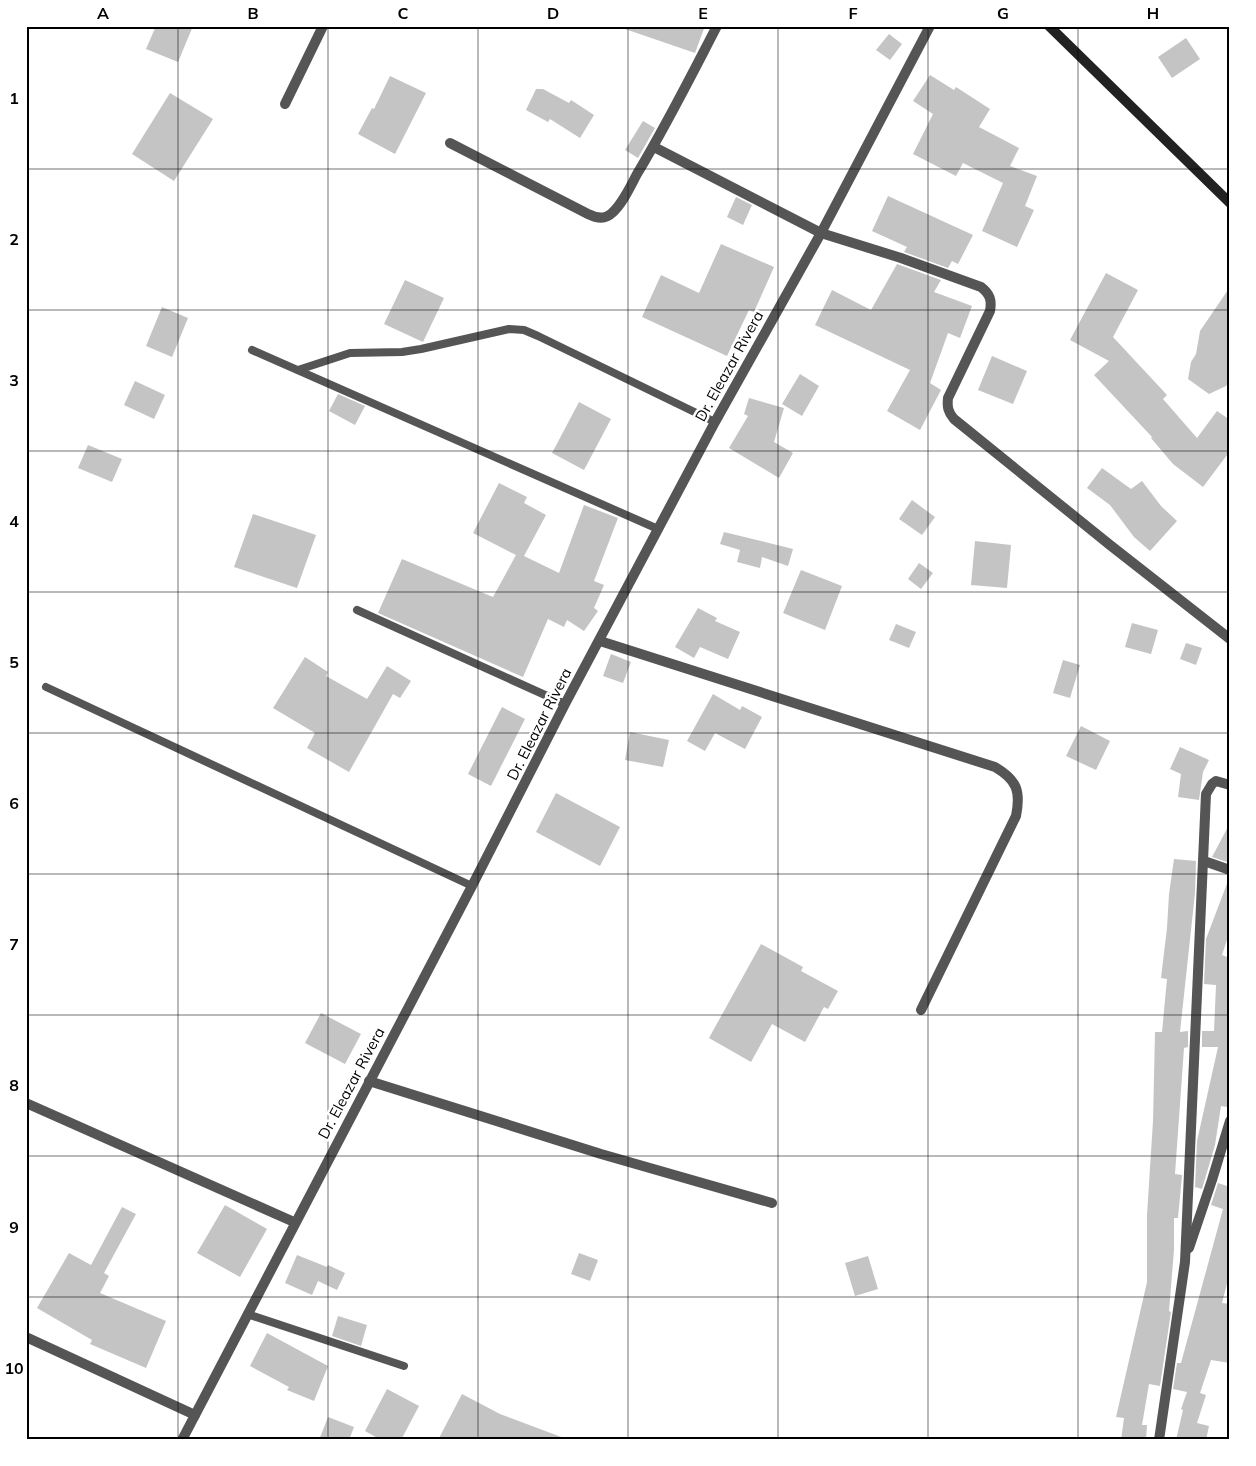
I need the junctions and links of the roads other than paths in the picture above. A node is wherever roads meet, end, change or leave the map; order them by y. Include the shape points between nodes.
1 (323, 26) edge
2 (717, 26) edge
3 (930, 26) edge
4 (1049, 26) edge
5 (286, 104) dead end
6 (450, 143) dead end
7 (654, 147) junction
8 (1230, 203) edge
9 (821, 233) junction
10 (252, 350) dead end
11 (298, 370) junction
12 (715, 422) junction
13 (658, 530) junction
14 (357, 610) dead end
15 (1230, 639) edge
16 (600, 641) junction
17 (46, 687) dead end
18 (565, 704) junction
19 (1230, 785) edge
20 (1204, 861) junction
21 (1230, 870) edge
22 (472, 886) junction
23 (921, 1010) dead end
24 (369, 1080) junction
25 (26, 1103) edge
26 (1230, 1121) edge
27 (772, 1203) dead end
28 (294, 1222) junction
29 (1185, 1262) junction
30 (247, 1314) junction
31 (26, 1338) edge
32 (404, 1366) dead end
33 (195, 1415) junction
34 (182, 1440) edge
35 (1159, 1440) edge

1 - 5 street
2 - 7 street
3 - 9 street, Dr. Eleazar Rivera
4 - 8 street
6 - 7 street via 588,214 605,218 620,203
7 - 9 street
9 - 12 street, Dr. Eleazar Rivera
9 - 15 street via 901,258 987,291 992,303 990,311 948,398 949,413
10 - 11 lane
11 - 12 lane via 350,353 402,352 495,331 524,330
11 - 13 lane
12 - 13 street, Dr. Eleazar Rivera
13 - 16 street, Dr. Eleazar Rivera
14 - 18 lane
16 - 18 street, Dr. Eleazar Rivera
16 - 23 street via 995,766 1009,775 1016,786 1019,801 1016,816
17 - 22 lane
18 - 22 street, Dr. Eleazar Rivera
19 - 20 street via 1216,781 1206,794
20 - 21 street
20 - 29 street
22 - 24 street, Dr. Eleazar Rivera
24 - 27 street via 601,1154
24 - 28 street, Dr. Eleazar Rivera
25 - 28 street
26 - 29 street
28 - 30 street, Dr. Eleazar Rivera
29 - 35 street
30 - 32 lane
30 - 33 street, Dr. Eleazar Rivera
31 - 33 street
33 - 34 street, Dr. Eleazar Rivera

